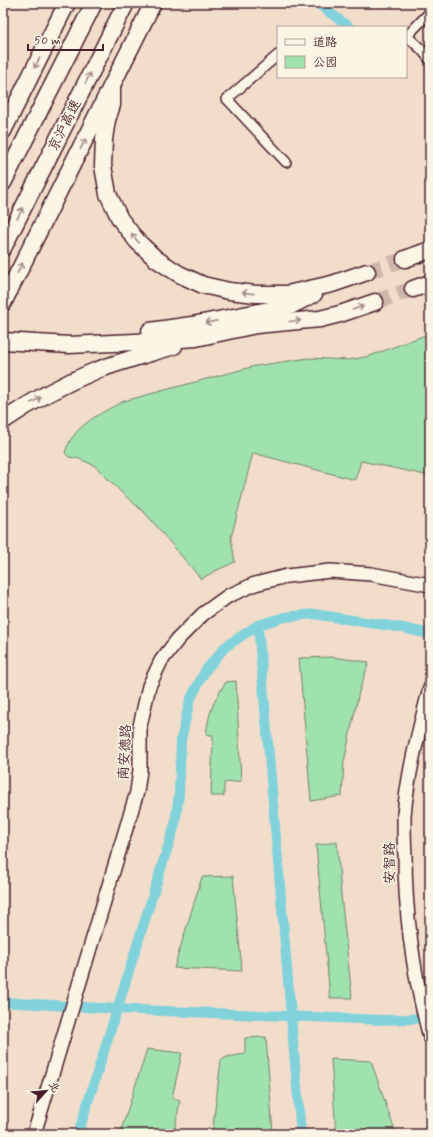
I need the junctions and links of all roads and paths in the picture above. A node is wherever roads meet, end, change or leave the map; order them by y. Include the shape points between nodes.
1 (67, 3) edge
2 (94, 3) edge
3 (126, 3) edge
4 (153, 3) edge
5 (430, 12) edge
6 (407, 36) edge
7 (407, 38) edge
8 (277, 57) edge
9 (430, 60) edge
10 (112, 85) junction
11 (3, 132) edge
12 (286, 162) dead end
13 (3, 183) edge
14 (3, 248) edge
15 (430, 250) edge
16 (405, 259) tunnel mouth
17 (367, 272) tunnel mouth
18 (430, 283) edge
19 (332, 284) junction
20 (413, 289) tunnel mouth
21 (3, 302) edge
22 (375, 302) tunnel mouth
23 (3, 332) edge
24 (196, 338) junction
25 (3, 341) edge
26 (3, 421) edge
27 (430, 585) edge
28 (430, 688) edge
29 (429, 1034) edge
30 (34, 1134) edge

1 -> 11 highway
2 - 13 highway, 京沪高速
14 -> 3 highway, 京沪高速
4 - 10 highway
5 - 6 street
7 - 9 street
8 - 12 street via 227,99
19 -> 10 highway via 287,294 229,291 179,274 156,259 137,241 120,218 108,194 103,166 104,139 112,105
21 -> 10 highway
15 - 16 highway
17 - 19 highway
18 - 20 highway
19 -> 23 highway via 290,306 134,334 68,336
24 -> 22 highway via 256,325 320,319
24 - 25 highway via 69,344
26 -> 24 highway via 45,395 96,371
27 - 30 street, 南安德路 via 371,574 330,571 287,576 255,584 228,596 203,614 161,661 149,686 140,726 137,792
28 - 29 street, 安智路 via 409,775 404,815 410,936

